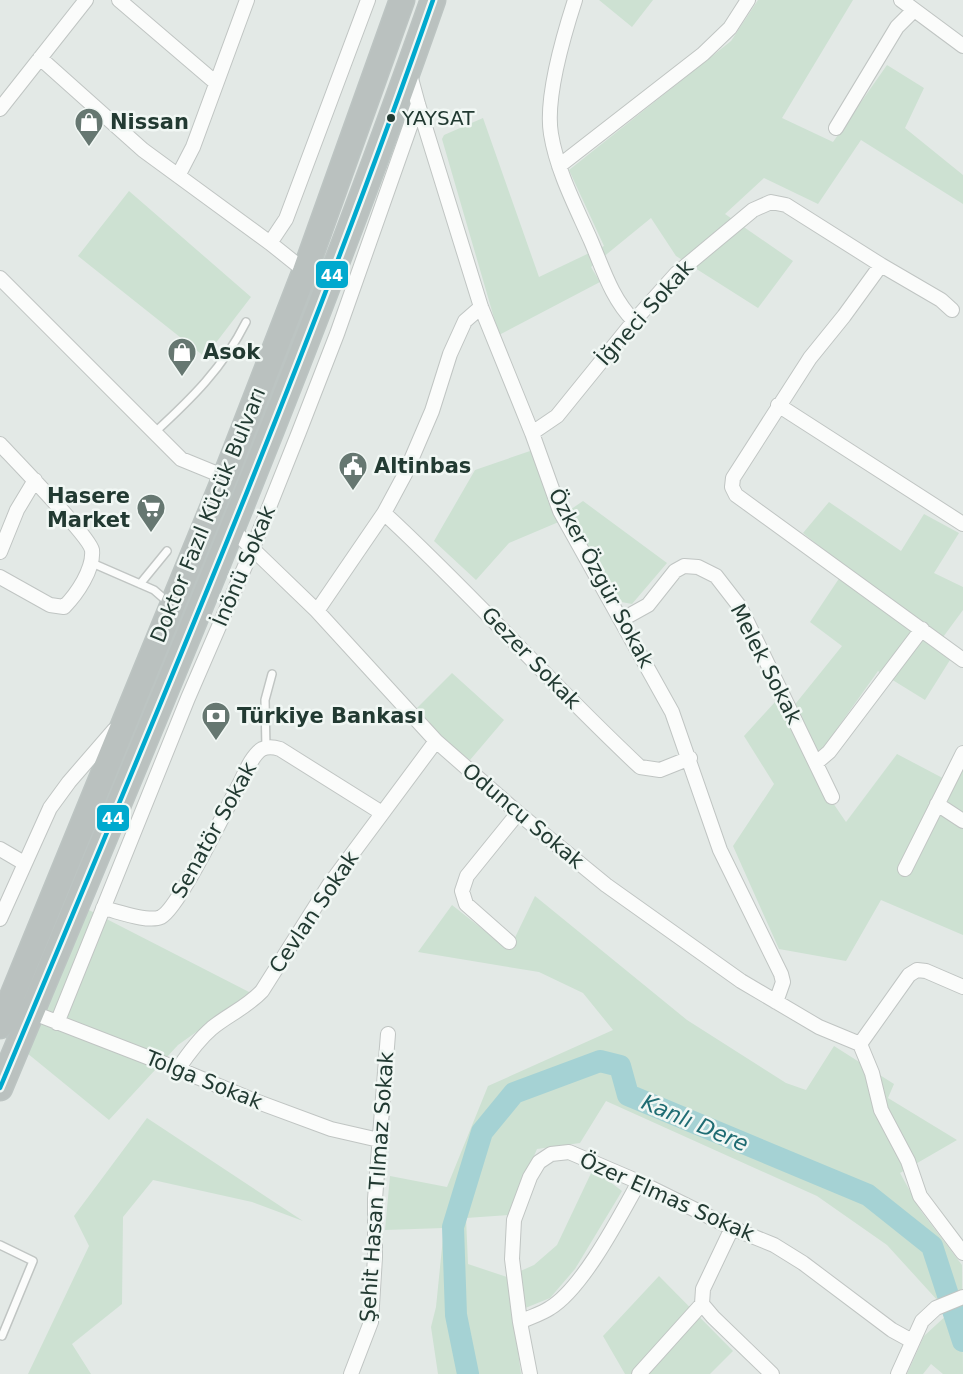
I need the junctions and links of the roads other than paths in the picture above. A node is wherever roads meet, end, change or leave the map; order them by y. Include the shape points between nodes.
1 (86, 0) edge
2 (119, 0) edge
3 (246, 0) edge
4 (368, 0) edge
5 (433, 0) edge
6 (575, 0) edge
7 (748, 0) edge
8 (901, 0) edge
9 (395, 3) edge
10 (914, 10) junction
11 (963, 46) edge
12 (40, 58) junction
13 (409, 69) junction
14 (216, 83) junction
15 (418, 104) junction
16 (0, 110) edge
17 (836, 128) dead end
18 (559, 166) junction
19 (178, 176) junction
20 (270, 243) junction
21 (881, 265) junction
22 (305, 271) junction
23 (2, 284) edge
24 (481, 307) junction
25 (952, 310) dead end
26 (634, 321) junction
27 (246, 322) dead end
28 (778, 405) junction
29 (154, 433) junction
30 (532, 433) junction
31 (0, 444) edge
32 (225, 477) junction
33 (35, 480) junction
34 (384, 513) junction
35 (963, 524) edge
36 (233, 530) junction
37 (252, 550) junction
38 (167, 551) dead end
39 (0, 552) edge
40 (92, 563) junction
41 (0, 577) edge
42 (140, 584) junction
43 (172, 605) junction
44 (317, 611) junction
45 (621, 620) junction
46 (922, 629) junction
47 (963, 660) edge
48 (272, 674) dead end
49 (127, 715) junction
50 (436, 741) junction
51 (266, 748) junction
52 (963, 753) edge
53 (690, 758) junction
54 (816, 763) junction
55 (832, 797) dead end
56 (937, 804) junction
57 (382, 813) junction
58 (518, 813) junction
59 (963, 820) edge
60 (0, 849) edge
61 (24, 863) junction
62 (905, 869) dead end
63 (103, 908) junction
64 (0, 919) edge
65 (509, 942) dead end
66 (963, 987) edge
67 (776, 1002) junction
68 (32, 1012) junction
69 (57, 1023) junction
70 (0, 1026) edge
71 (388, 1034) dead end
72 (860, 1044) junction
73 (178, 1069) junction
74 (0, 1088) edge
75 (379, 1140) junction
76 (639, 1182) junction
77 (732, 1228) junction
78 (0, 1245) edge
79 (963, 1253) edge
80 (963, 1297) edge
81 (702, 1304) junction
82 (520, 1322) junction
83 (2, 1335) dead end
84 (912, 1341) junction
85 (351, 1374) edge
86 (530, 1374) edge
87 (639, 1374) edge
88 (772, 1374) edge
89 (898, 1374) edge

1 - 12 street
2 - 14 street
3 - 14 street
4 - 20 street via 286,219
5 - 13 highway, Doktor Fazıl Küçük Bulvarı
6 - 18 street via 553,89 550,132
7 - 18 street via 730,28 704,54
8 - 10 street
9 - 22 highway, Doktor Fazıl Küçük Bulvarı
10 - 11 street
10 - 17 street via 897,27
12 - 16 street
12 - 19 street
13 - 15 street, Özker Özgür Sokak
13 - 36 highway, Doktor Fazıl Küçük Bulvarı
14 - 19 street
15 - 24 street, Özker Özgür Sokak
15 - 37 street, İnönü Sokak via 337,334
18 - 26 street via 606,277 621,308
19 - 20 street
20 - 22 street
21 - 25 street, İğneci Sokak
21 - 26 street, İğneci Sokak via 786,204 771,202 753,210 676,274
21 - 28 street
22 - 32 highway, Doktor Fazıl Küçük Bulvarı
23 - 29 street
24 - 30 street, Özker Özgür Sokak
24 - 34 street via 465,321 432,411
26 - 30 street, İğneci Sokak via 557,416
27 - 29 lane via 214,372
28 - 35 street
28 - 46 street via 733,478 736,495
29 - 32 street via 181,459
30 - 45 street, Özker Özgür Sokak via 560,511
31 - 33 street
32 - 43 highway, Doktor Fazıl Küçük Bulvarı
33 - 39 street via 17,510
33 - 40 street via 91,547
34 - 44 street
34 - 53 street, Gezer Sokak via 640,767 660,770
36 - 37 street, Oduncu Sokak
36 - 68 highway, Doktor Fazıl Küçük Bulvarı
37 - 44 street, Oduncu Sokak
37 - 63 street, İnönü Sokak
38 - 42 lane
40 - 41 street via 64,607 50,604
40 - 42 lane
42 - 43 lane
43 - 49 highway, Doktor Fazıl Küçük Bulvarı
44 - 50 street, Oduncu Sokak
45 - 53 street, Özker Özgür Sokak via 672,712
45 - 54 street, Melek Sokak via 648,605 675,571 684,566 698,567 716,576 740,607
46 - 47 street
46 - 54 street via 829,752
48 - 51 lane via 265,700
49 - 61 street via 50,808
49 - 70 highway, Doktor Fazıl Küçük Bulvarı
50 - 57 street, Cevlan Sokak
50 - 58 street, Oduncu Sokak
51 - 57 street, Senatör Sokak via 280,748
51 - 63 street, Senatör Sokak via 248,767 184,889 162,917 150,919
52 - 56 street
53 - 67 street, Özker Özgür Sokak via 720,850 782,975
54 - 55 street, Melek Sokak
56 - 59 street
56 - 62 street
57 - 73 street, Cevlan Sokak via 329,885 261,991 253,1001 202,1036
58 - 65 street via 467,876 462,891 466,904
58 - 67 street, Oduncu Sokak via 606,885
60 - 61 street
61 - 64 street
63 - 69 street, İnönü Sokak
66 - 72 street via 917,970 909,975
67 - 72 street, Oduncu Sokak
68 - 69 street, Tolga Sokak
68 - 74 highway, Doktor Fazıl Küçük Bulvarı
69 - 73 street, Tolga Sokak
71 - 75 street, Şehit Hasan Tılmaz Sokak
72 - 79 street via 881,1110 908,1161 920,1197
73 - 75 street, Tolga Sokak via 331,1129
75 - 85 street, Şehit Hasan Tılmaz Sokak via 371,1322
76 - 77 street, Özer Elmas Sokak
76 - 82 street via 578,1282 552,1307
76 - 82 street, Özer Elmas Sokak via 569,1152 551,1154 539,1162 514,1220 512,1259
77 - 81 street via 703,1289
77 - 84 street, Özer Elmas Sokak via 774,1245 803,1263
78 - 83 lane via 33,1261
80 - 84 street via 928,1314
81 - 87 street
81 - 88 street
82 - 86 street, Özer Elmas Sokak
84 - 89 street

